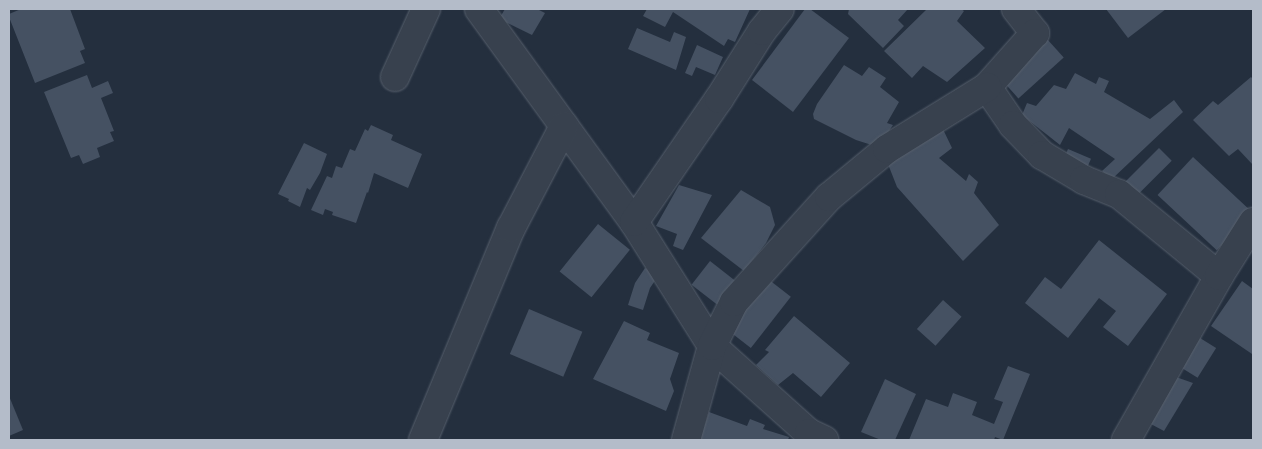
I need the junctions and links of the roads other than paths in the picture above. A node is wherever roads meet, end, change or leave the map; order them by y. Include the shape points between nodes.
1 (426, 9) edge
2 (479, 9) edge
3 (780, 9) edge
4 (1016, 9) edge
5 (395, 77) dead end
6 (987, 87) junction
7 (564, 126) junction
8 (634, 222) junction
9 (1253, 222) edge
10 (1219, 276) junction
11 (712, 346) junction
12 (423, 440) edge
13 (686, 440) edge
14 (824, 440) edge
15 (1126, 440) edge

1 - 5 street
2 - 7 street
3 - 8 street via 762,30
4 - 6 street via 1035,33
6 - 10 street via 1013,125 1042,155 1084,180 1119,194
6 - 11 street via 887,149 828,197 734,302
7 - 8 street
7 - 12 street via 511,228
8 - 11 street
9 - 10 street
10 - 15 street
11 - 13 street
11 - 14 street via 809,433

